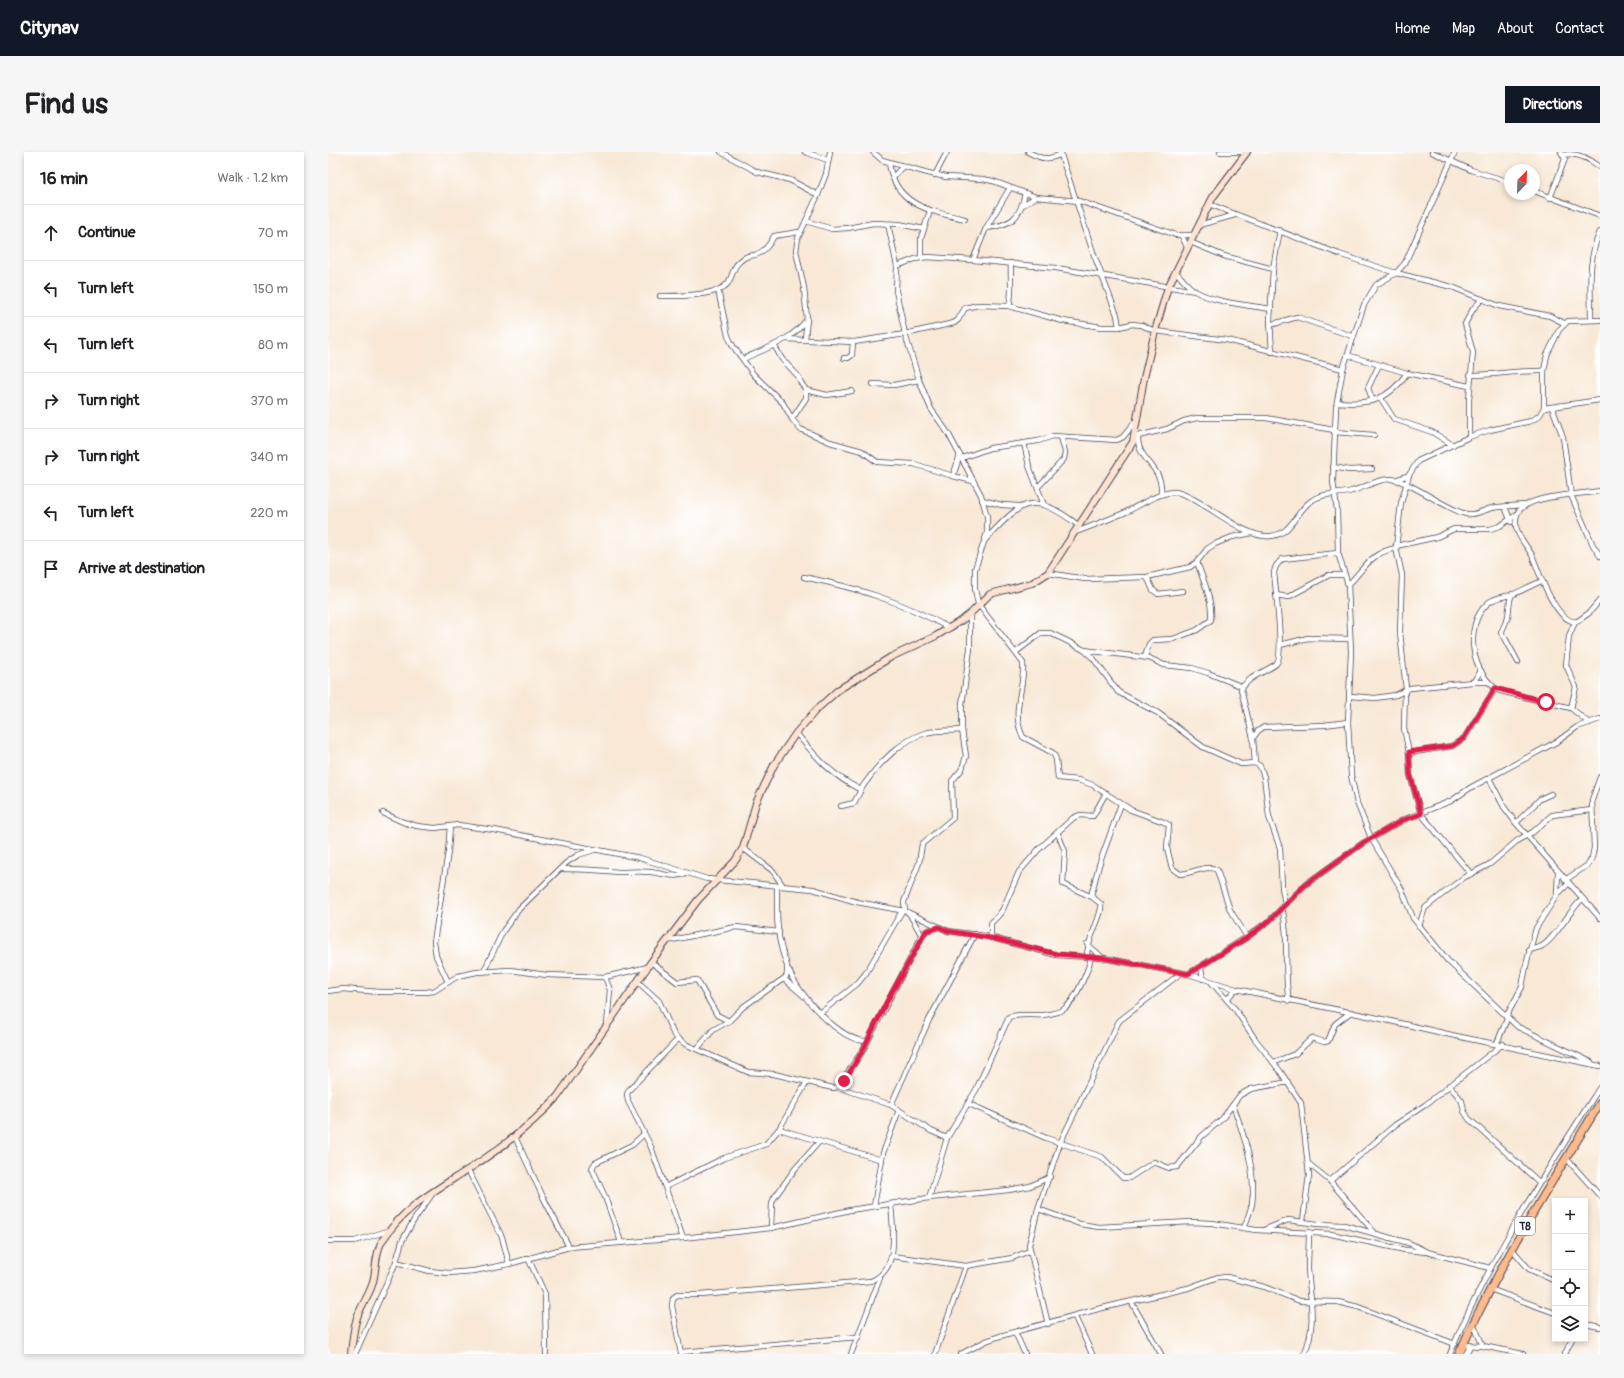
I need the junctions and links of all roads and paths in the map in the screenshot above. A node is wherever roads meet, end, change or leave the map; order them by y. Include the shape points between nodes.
1 (721, 152) edge
2 (805, 152) edge
3 (830, 152) edge
4 (873, 152) edge
5 (947, 152) edge
6 (1028, 152) edge
7 (1220, 152) edge
8 (1241, 152) edge
9 (1247, 152) edge
10 (1432, 152) edge
11 (1455, 152) edge
12 (1061, 153) edge
13 (1562, 153) edge
14 (828, 160) junction
15 (1451, 161) junction
16 (889, 163) junction
17 (904, 166) junction
18 (1600, 167) edge
19 (935, 175) junction
20 (893, 177) junction
21 (1504, 180) edge
22 (1010, 188) junction
23 (1025, 193) junction
24 (1540, 194) edge
25 (818, 195) junction
26 (1036, 197) junction
27 (1550, 198) junction
28 (1075, 201) junction
29 (1209, 204) junction
30 (1023, 205) junction
31 (930, 211) junction
32 (810, 214) junction
33 (1235, 215) junction
34 (1600, 216) edge
35 (965, 219) dead end
36 (806, 221) junction
37 (813, 223) junction
38 (888, 224) junction
39 (1199, 225) junction
40 (986, 228) junction
41 (924, 229) junction
42 (1280, 230) junction
43 (799, 232) junction
44 (1600, 232) edge
45 (1193, 235) junction
46 (1182, 236) junction
47 (1189, 244) junction
48 (921, 258) junction
49 (973, 260) junction
50 (1011, 264) junction
51 (897, 266) junction
52 (1273, 269) junction
53 (1175, 271) junction
54 (1396, 273) junction
55 (1103, 275) junction
56 (1168, 287) junction
57 (718, 290) junction
58 (1195, 291) junction
59 (660, 296) dead end
60 (1482, 299) junction
61 (1009, 306) junction
62 (1271, 309) junction
63 (807, 319) junction
64 (1590, 319) junction
65 (1600, 320) edge
66 (1564, 323) junction
67 (1270, 325) junction
68 (1119, 327) junction
69 (1155, 331) junction
70 (905, 334) junction
71 (1352, 336) junction
72 (784, 339) junction
73 (805, 339) junction
74 (852, 342) junction
75 (774, 345) junction
76 (1272, 352) junction
77 (1347, 355) junction
78 (844, 358) dead end
79 (743, 359) junction
80 (1379, 365) junction
81 (1343, 369) junction
82 (1544, 371) junction
83 (1407, 373) junction
84 (1470, 375) junction
85 (919, 380) junction
86 (873, 384) dead end
87 (1469, 386) junction
88 (806, 390) junction
89 (852, 391) dead end
90 (815, 393) junction
91 (1380, 397) junction
92 (806, 398) junction
93 (1600, 400) edge
94 (1373, 401) junction
95 (1337, 402) junction
96 (1552, 407) junction
97 (1544, 408) junction
98 (792, 419) junction
99 (1137, 420) junction
100 (1334, 431) junction
101 (1374, 435) dead end
102 (1061, 437) junction
103 (1136, 437) junction
104 (1469, 437) junction
105 (1024, 443) junction
106 (1453, 445) junction
107 (961, 457) junction
108 (1333, 467) junction
109 (1372, 469) dead end
110 (1409, 475) junction
111 (953, 476) junction
112 (973, 480) junction
113 (1395, 480) junction
114 (1406, 484) junction
115 (1038, 488) junction
116 (1600, 491) edge
117 (1335, 493) junction
118 (1161, 494) junction
119 (1580, 494) junction
120 (1571, 495) junction
121 (982, 500) junction
122 (1575, 504) junction
123 (1044, 505) junction
124 (1525, 505) junction
125 (1023, 506) junction
126 (1505, 507) junction
127 (1517, 515) junction
128 (1510, 520) junction
129 (1078, 525) junction
130 (1516, 527) junction
131 (1252, 533) junction
132 (1073, 534) junction
133 (985, 541) junction
134 (1396, 547) junction
135 (1338, 553) junction
136 (1600, 556) edge
137 (1197, 562) junction
138 (1048, 573) junction
139 (1345, 575) junction
140 (804, 577) dead end
141 (1147, 577) junction
142 (1542, 581) junction
143 (1348, 585) junction
144 (1183, 591) dead end
145 (1512, 594) junction
146 (1276, 595) junction
147 (1600, 600) edge
148 (978, 604) junction
149 (970, 614) junction
150 (1575, 622) junction
151 (949, 628) junction
152 (1350, 639) junction
153 (1280, 645) junction
154 (1084, 650) junction
155 (1016, 652) junction
156 (1145, 657) junction
157 (1518, 662) dead end
158 (1481, 671) junction
159 (1473, 682) junction
160 (1487, 682) junction
161 (1243, 687) junction
162 (1495, 688) junction
163 (1405, 689) junction
164 (1350, 696) junction
165 (1571, 708) junction
166 (1598, 721) edge
167 (1348, 722) junction
168 (1589, 723) junction
169 (962, 730) junction
170 (796, 733) junction
171 (1253, 738) junction
172 (1409, 752) junction
173 (1255, 763) junction
174 (1489, 778) junction
175 (1600, 778) edge
176 (861, 790) junction
177 (1106, 792) junction
178 (1551, 794) dead end
179 (1121, 804) junction
180 (841, 806) dead end
181 (1592, 810) junction
182 (383, 813) dead end
183 (1421, 814) junction
184 (1516, 823) junction
185 (450, 826) junction
186 (1058, 834) junction
187 (1527, 835) junction
188 (1370, 838) junction
189 (743, 848) junction
190 (595, 850) junction
191 (1466, 868) junction
192 (561, 869) junction
193 (1558, 872) junction
194 (686, 873) junction
195 (1471, 874) junction
196 (1463, 878) junction
197 (717, 880) junction
198 (1567, 882) junction
199 (783, 886) junction
200 (777, 887) junction
201 (1557, 895) junction
202 (1091, 896) junction
203 (1582, 899) junction
204 (904, 902) junction
205 (1283, 906) junction
206 (903, 911) junction
207 (1600, 918) edge
208 (1419, 926) junction
209 (939, 927) junction
210 (779, 932) junction
211 (975, 934) junction
212 (922, 936) junction
213 (1248, 937) junction
214 (991, 938) junction
215 (667, 941) junction
216 (1088, 944) junction
217 (1529, 950) junction
218 (1089, 957) junction
219 (1103, 958) junction
220 (650, 965) junction
221 (1201, 967) junction
222 (788, 968) junction
223 (484, 971) junction
224 (1181, 974) junction
225 (1188, 974) junction
226 (605, 976) junction
227 (784, 979) junction
228 (1203, 979) junction
229 (448, 982) junction
230 (638, 982) junction
231 (1211, 982) junction
232 (1236, 989) junction
233 (328, 991) edge
234 (1227, 999) junction
235 (809, 1000) junction
236 (1289, 1001) junction
237 (1351, 1012) junction
238 (820, 1013) junction
239 (1507, 1018) junction
240 (729, 1021) junction
241 (607, 1025) junction
242 (678, 1039) junction
243 (859, 1041) junction
244 (867, 1041) junction
245 (1497, 1043) junction
246 (1503, 1044) junction
247 (697, 1049) junction
248 (863, 1050) junction
249 (1274, 1062) junction
250 (1598, 1065) edge
251 (807, 1082) junction
252 (1288, 1082) junction
253 (1449, 1085) junction
254 (838, 1087) junction
255 (1600, 1087) edge
256 (1600, 1103) edge
257 (969, 1104) junction
258 (891, 1105) junction
259 (1233, 1105) junction
260 (899, 1110) junction
261 (779, 1129) junction
262 (644, 1134) junction
263 (515, 1137) junction
264 (947, 1138) junction
265 (819, 1142) junction
266 (1060, 1143) junction
267 (1566, 1158) junction
268 (882, 1160) junction
269 (1309, 1164) junction
270 (468, 1170) junction
271 (1050, 1177) junction
272 (1330, 1181) junction
273 (1539, 1182) junction
274 (665, 1187) junction
275 (436, 1189) junction
276 (1600, 1196) edge
277 (929, 1198) junction
278 (891, 1204) junction
279 (874, 1206) junction
280 (1038, 1209) junction
281 (1303, 1221) junction
282 (771, 1228) junction
283 (1244, 1228) junction
284 (391, 1230) junction
285 (1264, 1230) junction
286 (1309, 1232) junction
287 (1375, 1233) junction
288 (684, 1238) junction
289 (328, 1241) edge
290 (621, 1242) junction
291 (569, 1247) junction
292 (1512, 1249) junction
293 (1029, 1251) junction
294 (1427, 1252) junction
295 (892, 1256) junction
296 (528, 1258) junction
297 (396, 1262) junction
298 (509, 1264) junction
299 (966, 1266) junction
300 (1490, 1268) junction
301 (880, 1278) junction
302 (1552, 1280) edge
303 (1490, 1289) junction
304 (1312, 1302) junction
305 (1132, 1303) junction
306 (1552, 1311) edge
307 (1075, 1317) junction
308 (1473, 1323) junction
309 (1048, 1324) junction
310 (1588, 1325) edge
311 (1600, 1327) edge
312 (1015, 1332) junction
313 (858, 1337) junction
314 (1571, 1342) edge
315 (1454, 1344) junction
316 (1467, 1345) junction
317 (1483, 1346) junction
318 (681, 1353) edge
319 (351, 1354) edge
320 (355, 1354) edge
321 (546, 1354) edge
322 (851, 1354) edge
323 (935, 1354) edge
324 (961, 1354) edge
325 (1025, 1354) edge
326 (1092, 1354) edge
327 (1161, 1354) edge
328 (1304, 1354) edge
329 (1450, 1354) edge
330 (1459, 1354) edge
331 (1466, 1354) edge
332 (1523, 1354) edge
333 (1565, 1354) edge

1 - 25 street via 757,172 790,180
2 - 14 street
3 - 14 street
4 - 16 street
5 - 19 street
6 - 12 street via 1044,159 1051,159
7 - 8 street
9 - 29 street
10 - 15 street
11 - 15 street
12 - 28 street
13 - 18 street via 1574,153
13 - 27 street via 1565,159
14 - 25 street
15 - 21 street
15 - 54 street via 1405,263
16 - 17 street
16 - 20 street
17 - 19 street
17 - 20 street
19 - 22 street via 983,179
20 - 31 street via 905,196
22 - 23 street
22 - 40 street
23 - 26 street
23 - 30 street
24 - 27 street
25 - 32 street
26 - 28 street
26 - 30 street
27 - 34 street
28 - 46 street
28 - 55 street
29 - 33 street
29 - 39 street
30 - 40 street via 1010,222
31 - 35 street
31 - 41 street
32 - 36 street
32 - 37 street
33 - 39 street
33 - 42 street
36 - 37 street
36 - 43 street
37 - 38 street via 838,229 873,223
38 - 41 street
38 - 51 street
39 - 45 street
40 - 49 street
41 - 48 street via 920,244
42 - 52 street
42 - 54 street via 1316,246
43 - 57 street via 774,236 768,247 756,255 747,256 735,266 728,283
43 - 63 street via 796,252 804,288
44 - 64 street via 1592,253
45 - 46 street
45 - 47 street
46 - 47 street
47 - 52 street
47 - 53 street
48 - 49 street
48 - 51 street
49 - 50 street
50 - 55 street
50 - 61 street
51 - 70 street via 896,291
52 - 62 street
53 - 56 street
53 - 58 street
54 - 60 street via 1452,287
54 - 71 street via 1381,281 1370,294
55 - 56 street
55 - 68 street
56 - 58 street
56 - 69 street
57 - 59 street
57 - 79 street via 728,336
58 - 62 street via 1224,301
60 - 66 street via 1507,308 1550,316
60 - 84 street via 1465,324 1473,352
61 - 68 street via 1040,316 1084,325
61 - 70 street via 969,306 961,311 954,323
62 - 67 street
63 - 72 street via 799,329
63 - 73 street
64 - 65 street
64 - 66 street
66 - 82 street via 1546,355
67 - 71 street via 1297,317
67 - 76 street
68 - 69 street via 1132,324
69 - 76 street via 1227,340
69 - 99 street
70 - 74 street
70 - 85 street
71 - 77 street
72 - 73 street
72 - 75 street
73 - 74 street
74 - 78 street via 852,354
75 - 79 street
75 - 88 street
76 - 81 street
77 - 80 street
77 - 81 street
79 - 98 street via 754,375 783,403
80 - 83 street
80 - 94 street via 1368,388
81 - 95 street
82 - 84 street via 1520,370 1493,375
82 - 97 street
83 - 87 street
83 - 91 street via 1395,389
84 - 87 street
85 - 86 street via 900,384
85 - 107 street via 931,410
87 - 104 street
88 - 90 street
88 - 92 street
89 - 90 street via 827,395
90 - 92 street
91 - 94 street
91 - 106 street via 1394,419 1432,432
92 - 98 street
93 - 96 street
94 - 95 street via 1357,404
95 - 100 street
96 - 97 street
96 - 120 street via 1563,437
97 - 104 street via 1539,416 1531,421
98 - 111 street via 806,432 830,442 862,450 877,462 914,464
99 - 102 street via 1117,440
99 - 103 street
100 - 101 street
100 - 103 street via 1266,418 1197,418
100 - 108 street
102 - 105 street
102 - 115 street via 1064,459
103 - 118 street via 1139,450 1158,473
103 - 129 street
104 - 106 street
105 - 107 street via 990,448
105 - 115 street via 1029,466
106 - 110 street via 1418,461
107 - 111 street
107 - 112 street
108 - 109 street via 1349,470
108 - 117 street
110 - 113 street
110 - 114 street
111 - 112 street
112 - 121 street
113 - 114 street
113 - 117 street via 1383,480 1353,491
114 - 126 street via 1466,514
114 - 134 street via 1400,509
115 - 123 street
116 - 119 street
117 - 131 street via 1312,500 1291,525 1279,534 1272,536
117 - 135 street
118 - 131 street via 1181,493
118 - 132 street
119 - 120 street
119 - 122 street
120 - 122 street
120 - 124 street
121 - 125 street via 1002,505
121 - 133 street via 988,526
122 - 136 street via 1590,540
123 - 125 street
123 - 129 street via 1062,513
124 - 126 street
124 - 127 street
125 - 133 street
126 - 128 street
127 - 128 street
127 - 130 street
128 - 130 street
128 - 134 street via 1490,529 1454,529
129 - 132 street
130 - 142 street
131 - 137 street via 1215,544 1202,554
132 - 138 street
133 - 148 street via 976,569 975,589
134 - 143 street via 1372,558
134 - 163 street via 1402,575 1400,632
135 - 139 street
135 - 146 street via 1282,559 1274,572
137 - 141 street via 1190,567
137 - 156 street via 1208,595 1211,620 1197,630 1173,639 1153,640
138 - 141 street via 1085,579
138 - 148 street via 1032,583 990,594
139 - 143 street
139 - 146 street via 1329,575 1288,597
140 - 151 street via 840,583 888,599
141 - 144 street via 1153,590 1158,594
142 - 145 street
142 - 150 street via 1556,607 1568,620
143 - 152 street
145 - 157 street via 1508,617 1501,633
145 - 158 street via 1492,600 1477,619 1472,639
146 - 153 street
147 - 150 street via 1589,613
148 - 149 street
148 - 155 street via 1004,641
149 - 151 street
149 - 169 street via 970,649 962,704
150 - 165 street via 1569,636 1566,665 1576,687
151 - 170 street via 891,656 838,690
152 - 153 street via 1308,638
152 - 164 street
153 - 161 street via 1277,663 1259,673
154 - 155 street via 1046,632 1037,634
154 - 156 street
154 - 173 street via 1124,696 1158,713 1216,754 1241,764
155 - 177 street via 1024,674 1017,720 1023,737 1053,753 1058,778 1084,781
156 - 161 street via 1164,665 1192,668
158 - 159 street
158 - 160 street
159 - 160 street
159 - 163 street
160 - 162 street
161 - 171 street via 1241,696
162 - 165 street
162 - 172 street via 1464,738 1452,746
163 - 164 street via 1396,695 1375,698
163 - 172 street via 1404,728
164 - 167 street
165 - 168 street
166 - 168 street
167 - 171 street via 1264,727
167 - 188 street via 1351,775 1359,811
168 - 174 street via 1577,727 1558,741
169 - 176 street via 936,731 911,740 886,759
169 - 204 street via 966,756 962,769 952,781 953,818 922,844 919,863
170 - 176 street via 835,775
170 - 189 street via 774,765 760,794
171 - 173 street
172 - 183 street via 1410,774
173 - 205 street via 1262,769 1269,817 1280,848
174 - 183 street via 1450,801
174 - 184 street via 1504,807
175 - 181 street via 1592,800
176 - 180 street via 854,803
177 - 179 street
177 - 186 street via 1093,816 1080,815 1073,818
178 - 184 street via 1540,799
179 - 202 street via 1100,860
179 - 213 street via 1169,825 1167,848 1172,868 1176,872 1185,874 1212,868 1217,870 1230,910
181 - 187 street via 1552,815
181 - 198 street via 1592,858 1588,865
182 - 185 street via 417,826
183 - 188 street via 1403,820
183 - 191 street
184 - 187 street
185 - 190 street via 504,832
185 - 229 street via 434,942 438,960
186 - 202 street via 1065,851 1063,884
186 - 214 street via 1039,849 1019,872 1003,909 991,923
187 - 193 street
187 - 195 street via 1490,864
188 - 205 street via 1306,884
188 - 208 street via 1402,890
189 - 197 street
189 - 199 street via 773,871
190 - 192 street via 578,855
190 - 194 street via 640,858
191 - 195 street
191 - 196 street
192 - 194 street via 589,868 619,872 652,872 672,876
192 - 223 street via 518,909
193 - 198 street
193 - 201 street
194 - 197 street
195 - 196 street
196 - 208 street via 1425,908
197 - 200 street
197 - 215 street via 698,900
198 - 201 street
198 - 203 street
199 - 200 street
199 - 206 street via 813,889 857,902
200 - 210 street
201 - 217 street via 1536,928
202 - 216 street via 1102,908
203 - 207 street
203 - 217 street via 1550,940
204 - 206 street
204 - 206 street
205 - 213 street
205 - 236 street via 1287,931 1286,979
206 - 209 street
206 - 212 street
206 - 238 street via 866,973 857,984
208 - 239 street via 1448,962
209 - 211 street via 948,931
209 - 212 street via 926,931
210 - 215 street via 736,927
210 - 222 street
211 - 214 street
211 - 258 street via 929,1020
212 - 244 street
213 - 221 street
214 - 218 street via 1056,954
215 - 220 street
216 - 218 street
216 - 219 street
217 - 239 street via 1522,988
218 - 219 street
218 - 257 street via 1087,971 1069,1005 1064,1009 1044,1015 1009,1017
219 - 224 street
220 - 226 street
220 - 230 street
220 - 240 street via 677,982 697,980 717,1015
221 - 225 street
221 - 228 street
222 - 227 street
222 - 235 street
223 - 226 street via 510,970 547,975
223 - 229 street via 465,974
224 - 225 street
224 - 266 street via 1119,1021
225 - 228 street
226 - 241 street via 610,990
227 - 235 street
227 - 240 street via 743,1007
228 - 231 street
229 - 233 street via 434,991 426,992 342,989
230 - 241 street
230 - 242 street via 659,1001
231 - 232 street
231 - 234 street
232 - 234 street
232 - 236 street
234 - 249 street
235 - 238 street
236 - 237 street
237 - 245 street
237 - 249 street via 1338,1020 1328,1041 1312,1038 1295,1054
238 - 243 street via 833,1025
239 - 245 street
239 - 250 street via 1529,1033
240 - 247 street via 713,1030
241 - 263 street via 558,1096
242 - 247 street
242 - 262 street via 627,1094
243 - 244 street
243 - 248 street
244 - 248 street
245 - 246 street
246 - 250 street
246 - 253 street
247 - 251 street via 748,1072 774,1074
248 - 254 street
249 - 252 street
251 - 254 street via 829,1088
251 - 261 street
252 - 259 street via 1246,1091
252 - 269 street via 1300,1103
253 - 272 street via 1388,1130
253 - 273 street via 1462,1101 1469,1119
254 - 258 street
255 - 273 street
256 - 267 main road, T8
257 - 264 street
257 - 266 street
258 - 260 street
259 - 266 street via 1222,1119 1202,1136 1180,1165 1174,1168 1154,1162 1129,1178 1123,1178 1102,1157
259 - 283 street via 1252,1180 1252,1204
260 - 264 street via 931,1131
260 - 268 street
261 - 265 street
261 - 274 street via 766,1144 724,1158
262 - 274 street
262 - 290 street via 632,1145 596,1163 592,1168
263 - 270 street
263 - 291 street
264 - 277 street
265 - 268 street
265 - 282 street via 774,1198
266 - 271 street
267 - 276 street
267 - 292 main road, T8
268 - 279 street
269 - 272 street
269 - 281 street via 1309,1184
270 - 275 street
270 - 298 street via 502,1237
271 - 277 street via 1030,1186 1009,1190
271 - 280 street
272 - 287 street
273 - 300 street
274 - 288 street
275 - 284 street via 406,1212
275 - 297 street via 402,1241
277 - 278 street
278 - 279 street
278 - 295 street
279 - 282 street via 831,1213
280 - 283 street via 1080,1224 1099,1227 1191,1222
280 - 293 street via 1028,1246
281 - 285 street via 1288,1220
281 - 287 street via 1344,1225
282 - 288 street
283 - 285 street
284 - 289 street via 355,1241
284 - 319 street via 379,1249 372,1286 356,1321
285 - 286 street
286 - 294 street
286 - 304 street via 1308,1270
287 - 294 street via 1409,1243
288 - 290 street
290 - 291 street
291 - 296 street
292 - 302 street via 1529,1269
292 - 303 main road, T8
293 - 299 street via 1012,1258
293 - 309 street
294 - 300 street
295 - 299 street
295 - 301 street
296 - 298 street
296 - 321 street via 545,1294
297 - 298 street via 430,1271 448,1272 474,1271
297 - 320 street
299 - 323 street
300 - 315 street
301 - 313 street
301 - 318 street via 870,1281 677,1295 673,1298 672,1306
303 - 306 street
303 - 308 main road, T8
304 - 305 street via 1300,1301 1264,1287 1227,1277 1218,1277
304 - 315 street via 1338,1302 1363,1308
304 - 328 street via 1310,1340
305 - 307 street via 1098,1309
305 - 327 street
307 - 309 street
307 - 326 street
308 - 316 main road, T8
308 - 317 street
309 - 312 street
310 - 311 street
312 - 324 street via 986,1341
312 - 325 street
313 - 318 street
313 - 322 street
314 - 333 street
315 - 329 street
316 - 317 street
316 - 330 main road, T8
316 - 331 street
317 - 332 street

